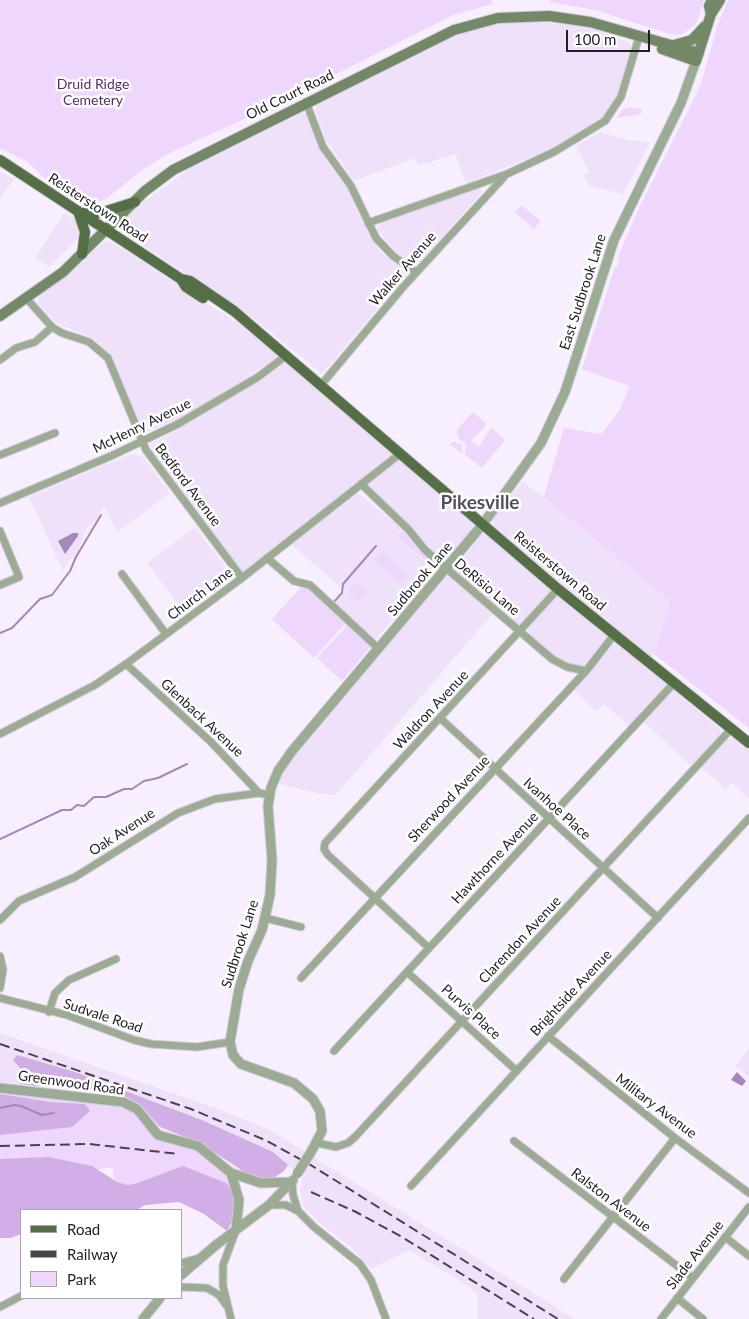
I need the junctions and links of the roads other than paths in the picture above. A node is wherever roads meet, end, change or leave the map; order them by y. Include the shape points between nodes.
1 (712, 0) edge
2 (720, 0) edge
3 (710, 17) junction
4 (639, 37) junction
5 (673, 46) junction
6 (697, 57) junction
7 (306, 102) junction
8 (0, 160) edge
9 (507, 174) junction
10 (135, 202) junction
11 (79, 212) junction
12 (368, 223) junction
13 (106, 230) junction
14 (82, 254) junction
15 (416, 272) junction
16 (27, 299) junction
17 (0, 316) edge
18 (52, 327) junction
19 (287, 355) junction
20 (0, 360) edge
21 (321, 384) junction
22 (55, 433) dead end
23 (142, 442) junction
24 (401, 453) junction
25 (0, 455) edge
26 (361, 484) junction
27 (0, 503) edge
28 (483, 524) junction
29 (0, 531) edge
30 (267, 558) junction
31 (447, 568) junction
32 (122, 574) dead end
33 (242, 578) junction
34 (0, 585) edge
35 (558, 589) junction
36 (521, 632) junction
37 (166, 634) junction
38 (614, 635) junction
39 (379, 649) junction
40 (126, 664) junction
41 (586, 671) junction
42 (674, 683) junction
43 (440, 718) junction
44 (731, 729) junction
45 (0, 734) edge
46 (749, 743) edge
47 (494, 768) junction
48 (259, 793) junction
49 (269, 795) junction
50 (549, 818) junction
51 (749, 818) edge
52 (603, 868) junction
53 (374, 898) junction
54 (265, 918) junction
55 (658, 918) junction
56 (0, 920) edge
57 (301, 927) dead end
58 (429, 948) junction
59 (0, 956) edge
60 (116, 959) dead end
61 (407, 972) junction
62 (301, 978) dead end
63 (0, 988) edge
64 (0, 998) edge
65 (48, 1012) junction
66 (462, 1021) junction
67 (548, 1036) junction
68 (230, 1042) junction
69 (334, 1051) dead end
70 (517, 1071) junction
71 (0, 1088) edge
72 (675, 1138) junction
73 (514, 1141) dead end
74 (317, 1143) junction
75 (231, 1173) junction
76 (292, 1182) junction
77 (411, 1186) dead end
78 (749, 1193) edge
79 (269, 1205) junction
80 (749, 1207) edge
81 (298, 1211) junction
82 (613, 1218) junction
83 (236, 1230) junction
84 (725, 1237) junction
85 (749, 1256) edge
86 (199, 1258) junction
87 (182, 1263) edge
88 (182, 1274) edge
89 (693, 1278) junction
90 (564, 1279) dead end
91 (182, 1287) edge
92 (20, 1297) edge
93 (677, 1298) junction
94 (159, 1299) edge
95 (228, 1306) junction
96 (0, 1307) edge
97 (143, 1319) edge
98 (231, 1319) edge
99 (386, 1319) edge
100 (661, 1319) edge
101 (703, 1319) edge

1 - 3 main road
2 - 3 main road
3 - 5 main road via 692,40
3 - 6 main road
4 - 5 main road, Old Court Road
4 - 6 main road, Old Court Road via 646,44
4 - 7 main road, Old Court Road via 563,17 498,18 448,32
4 - 9 street via 620,97 608,118 554,152
5 - 6 main road, Old Court Road
6 - 28 street, East Sudbrook Lane via 670,125 614,240 556,414 522,471
7 - 10 main road, Old Court Road via 173,170
7 - 12 street via 323,147 351,186
8 - 11 main road, Reisterstown Road
9 - 12 street
9 - 15 street, Walker Avenue
10 - 11 main road via 100,214
10 - 13 main road, Old Court Road
11 - 13 main road, Reisterstown Road
11 - 14 main road via 85,232
12 - 15 street via 381,244
13 - 14 main road, Old Court Road
13 - 19 main road, Reisterstown Road via 234,311
14 - 16 main road, Old Court Road
15 - 21 street, Walker Avenue
16 - 17 main road, Old Court Road
16 - 18 street, Bedford Avenue
18 - 20 street via 31,345 21,346
18 - 23 street, Bedford Avenue via 89,342 108,358
19 - 21 main road, Reisterstown Road
19 - 23 street, McHenry Avenue via 258,377 189,419
21 - 24 main road, Reisterstown Road
22 - 25 street
23 - 27 street, McHenry Avenue
23 - 33 street, Bedford Avenue via 154,463
24 - 26 street, Church Lane
24 - 28 main road, Reisterstown Road
26 - 30 street, Church Lane
26 - 31 street, DeRisio Lane
28 - 31 street, Sudbrook Lane
28 - 35 main road, Reisterstown Road
29 - 34 street via 20,577
30 - 33 street, Church Lane
30 - 39 street via 294,580 310,585
31 - 36 street, DeRisio Lane
31 - 39 street, Sudbrook Lane
32 - 37 street
33 - 37 street, Church Lane
35 - 36 street, Waldron Avenue
35 - 38 main road, Reisterstown Road
36 - 41 street, DeRisio Lane via 560,664
36 - 43 street, Waldron Avenue
37 - 40 street, Church Lane
38 - 41 street, Sherwood Avenue
38 - 42 main road, Reisterstown Road
39 - 49 street, Sudbrook Lane via 292,751 278,771
40 - 45 street, Church Lane via 95,685
40 - 48 street, Glenback Avenue via 216,747
41 - 47 street, Sherwood Avenue
42 - 44 main road, Reisterstown Road
42 - 50 street, Hawthorne Avenue
43 - 47 street, Ivanhoe Place
43 - 53 street, Waldron Avenue via 328,840 324,850
44 - 46 main road, Reisterstown Road
44 - 52 street, Clarendon Avenue
47 - 50 street, Ivanhoe Place
47 - 53 street, Sherwood Avenue
48 - 49 street, Oak Avenue
48 - 56 street, Oak Avenue via 215,799 178,813 76,877 19,901
49 - 54 street, Sudbrook Lane via 272,882
50 - 52 street, Ivanhoe Place
50 - 58 street, Hawthorne Avenue
51 - 55 street, Brightside Avenue
52 - 55 street, Ivanhoe Place
52 - 66 street, Clarendon Avenue
53 - 58 street
53 - 62 street, Sherwood Avenue
54 - 57 street
54 - 68 street, Sudbrook Lane via 242,978
55 - 67 street, Brightside Avenue
58 - 61 street, Hawthorne Avenue
59 - 63 street via 3,970
60 - 65 street via 69,980 55,993
61 - 66 street, Purvis Place
61 - 69 street, Hawthorne Avenue
64 - 65 street, Sudvale Road
65 - 68 street, Sudvale Road via 67,1015 151,1044 197,1046
66 - 70 street, Purvis Place
66 - 74 street, Clarendon Avenue via 348,1143 336,1147
67 - 70 street, Brightside Avenue
67 - 72 street, Military Avenue
68 - 74 street via 233,1055 242,1064 294,1083 308,1093 321,1117 322,1131
70 - 77 street, Brightside Avenue
71 - 75 street, Greenwood Road via 122,1102 137,1109 158,1135 198,1146
72 - 78 street, Military Avenue
72 - 82 street
73 - 82 street, Ralston Avenue
74 - 76 street, bridge
75 - 76 street, Greenwood Road via 261,1183
75 - 83 street via 240,1200
76 - 79 street
76 - 81 street
79 - 81 street via 286,1205
79 - 83 street
80 - 84 street, Slade Avenue
81 - 99 street via 360,1264 371,1280
82 - 89 street, Ralston Avenue
82 - 90 street
83 - 86 street
83 - 95 street via 223,1265
84 - 85 street
84 - 89 street, Slade Avenue
86 - 87 street
86 - 88 street
89 - 93 street, Slade Avenue
91 - 95 street via 200,1286 214,1290
92 - 96 street
93 - 100 street, Slade Avenue
93 - 101 street
94 - 97 street
95 - 98 street

